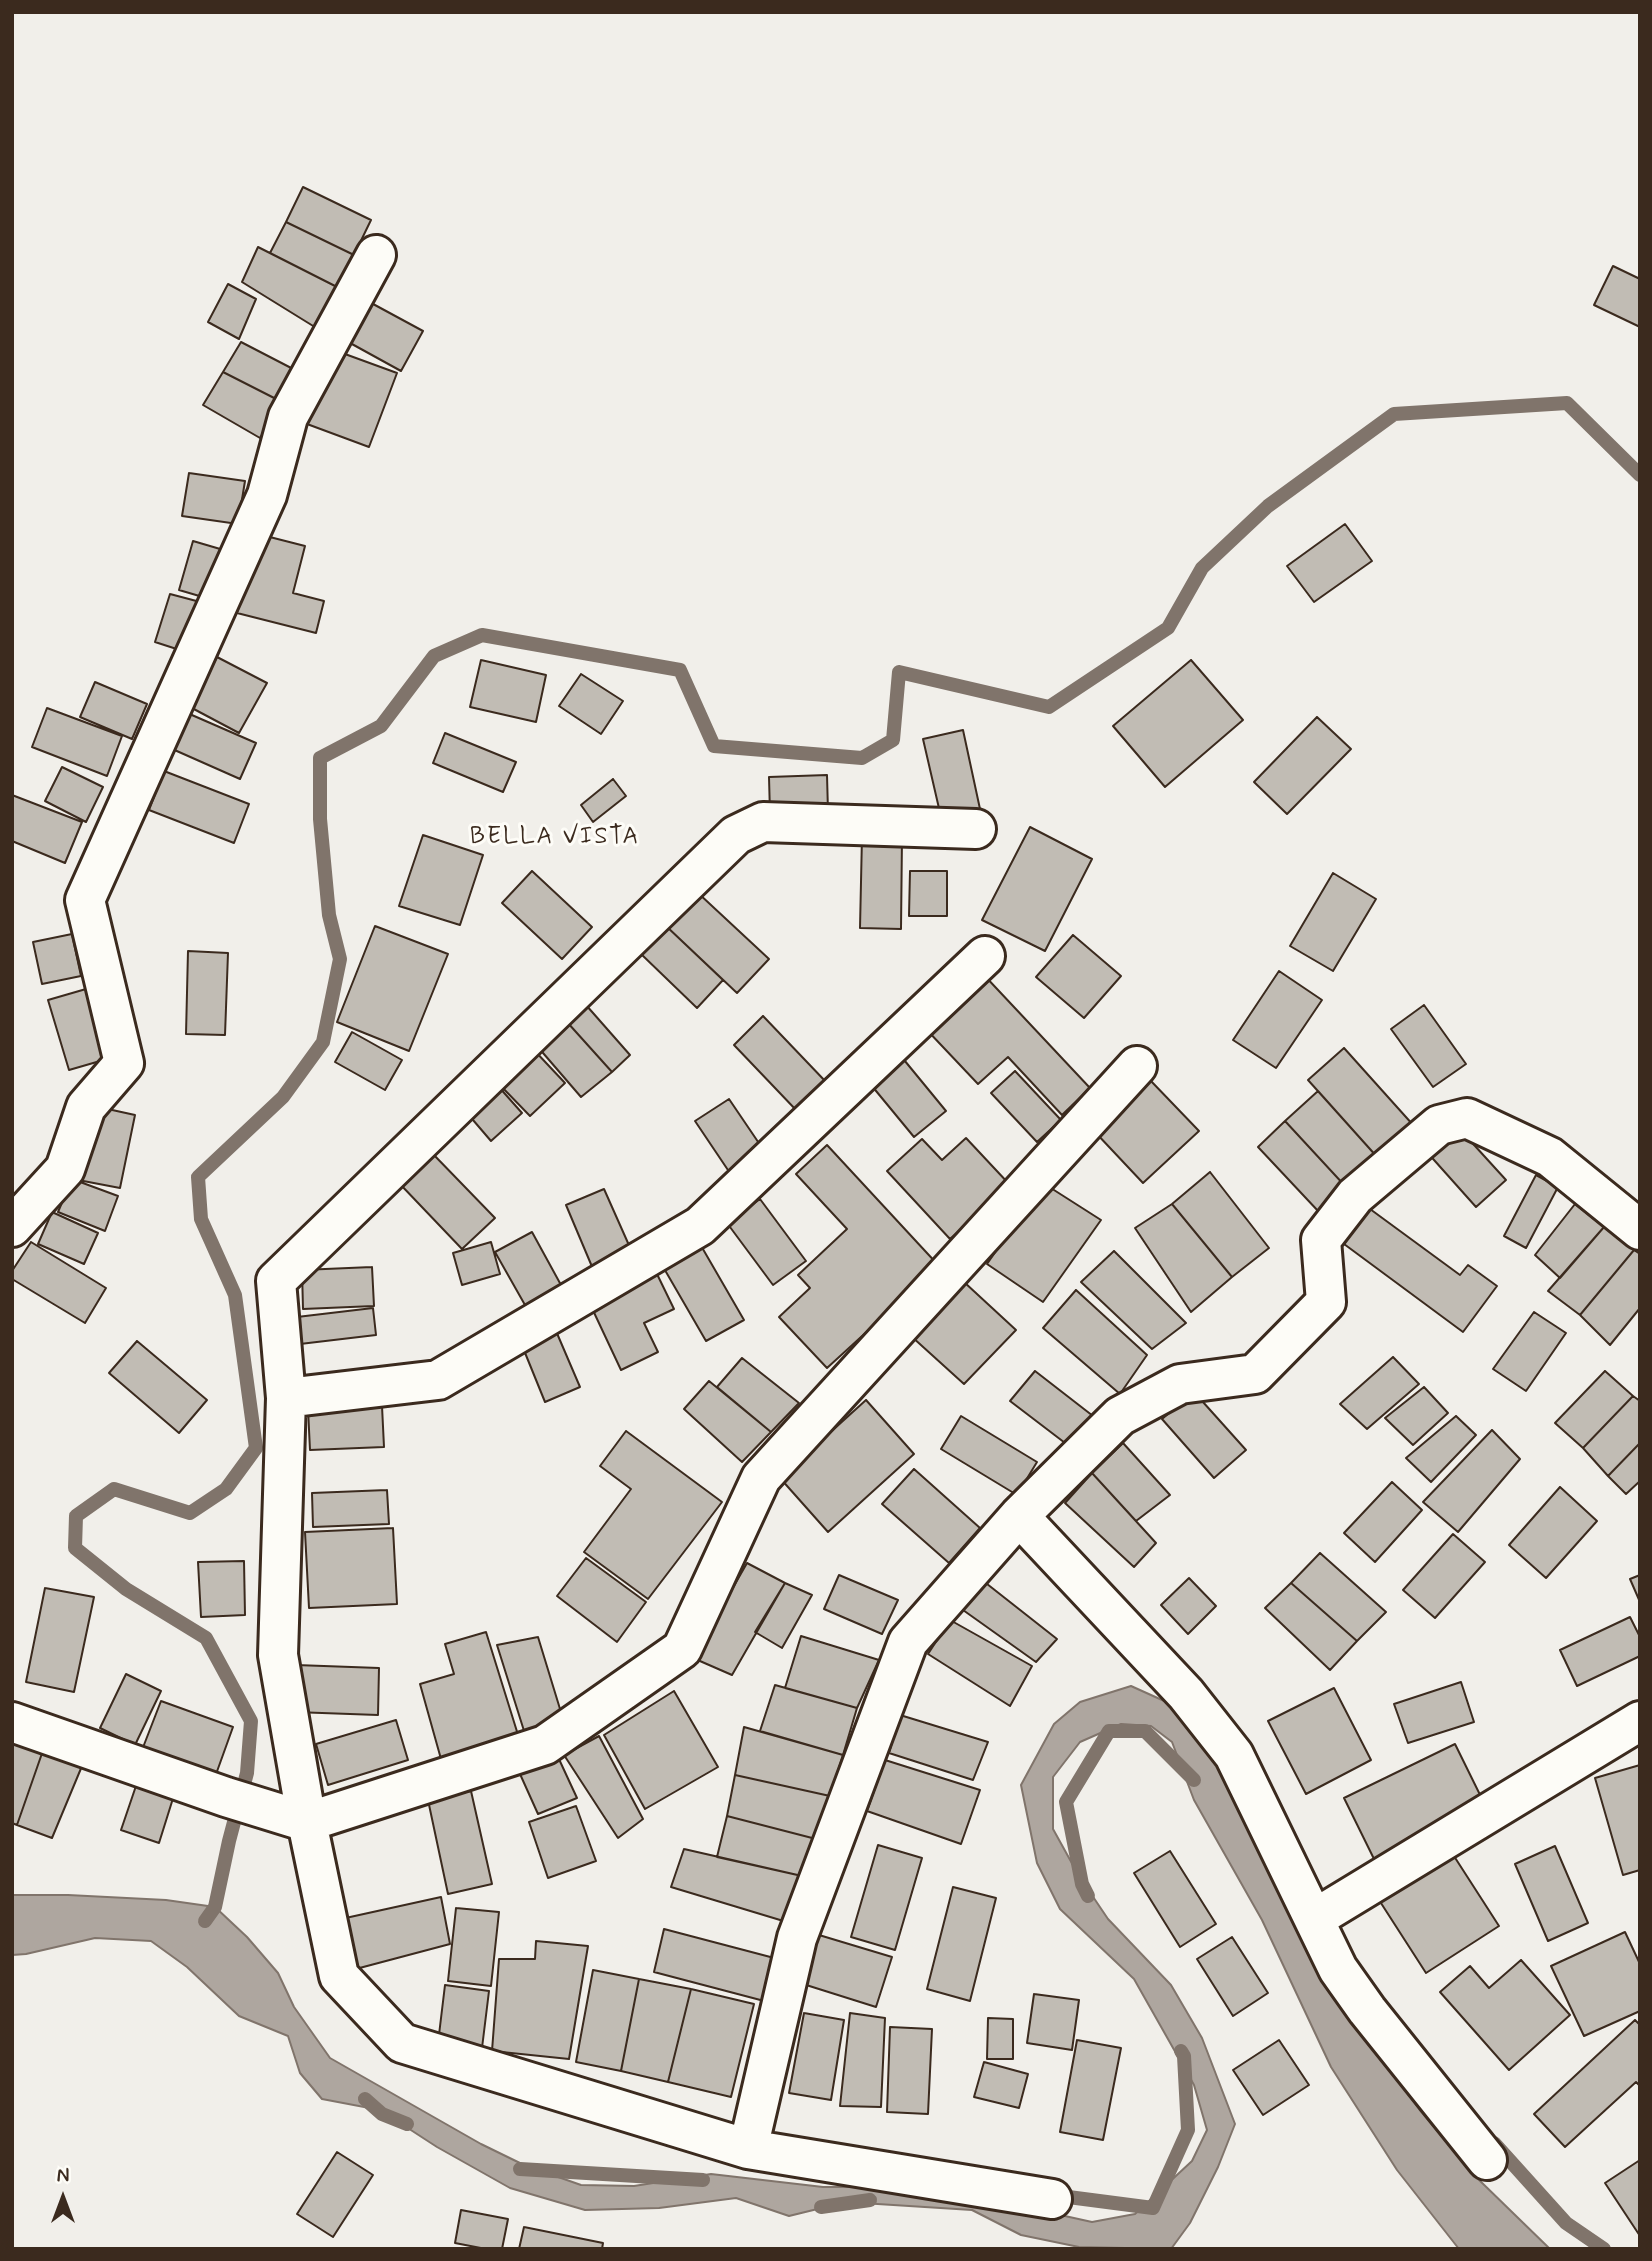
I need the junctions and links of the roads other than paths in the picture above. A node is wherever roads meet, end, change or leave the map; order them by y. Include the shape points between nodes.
1 (376, 255) dead end
2 (976, 829) dead end
3 (985, 956) dead end
4 (1137, 1066) dead end
5 (12, 1227) edge
6 (1640, 1230) edge
7 (286, 1398) junction
8 (1019, 1516) junction
9 (1640, 1721) edge
10 (12, 1722) edge
11 (307, 1822) junction
12 (1314, 1919) junction
13 (748, 2149) junction
14 (1487, 2160) dead end
15 (1052, 2199) dead end

1 - 5 street via 288,417 267,495 85,900 124,1063 86,1107 65,1169
2 - 7 street via 763,822 736,835 276,1281
3 - 7 street via 700,1226 438,1380
4 - 11 street via 761,1478 682,1649 545,1745
6 - 8 street via 1550,1157 1467,1118 1439,1125 1355,1196 1321,1240 1326,1302 1255,1374 1180,1384 1120,1416
7 - 11 street via 278,1655
8 - 12 street via 1186,1694 1234,1755
8 - 13 street via 908,1642 797,1938
9 - 12 street
10 - 11 street
11 - 13 street via 339,1976 402,2043
12 - 14 street via 1338,1969 1367,2010
13 - 15 street

